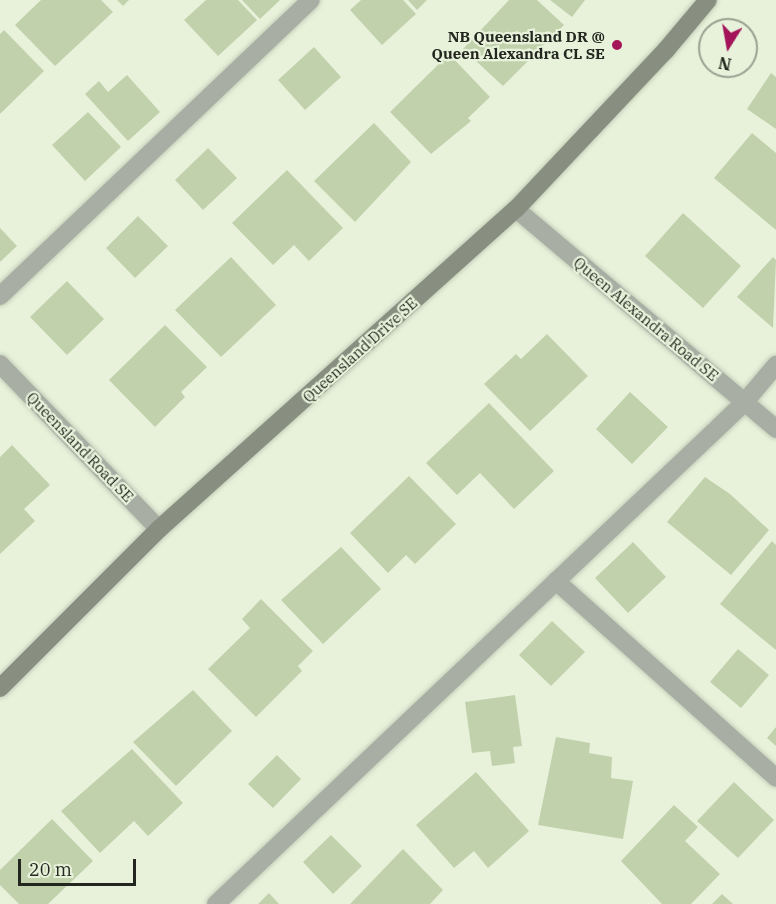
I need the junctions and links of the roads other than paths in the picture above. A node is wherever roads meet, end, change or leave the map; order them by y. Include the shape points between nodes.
1 (311, 0) edge
2 (708, 0) edge
3 (516, 210) junction
4 (0, 296) edge
5 (0, 364) edge
6 (776, 364) edge
7 (744, 403) junction
8 (776, 429) edge
9 (159, 529) junction
10 (556, 581) junction
11 (0, 688) edge
12 (776, 778) edge
13 (216, 904) edge

1 - 4 street
2 - 3 street, Queensland Drive SE
3 - 7 street, Queen Alexandra Road SE
3 - 9 street, Queensland Drive SE
5 - 9 street, Queensland Road SE
6 - 7 street
7 - 8 street, Queen Alexandra Road SE
7 - 10 street
9 - 11 street, Queensland Drive SE
10 - 12 street
10 - 13 street

